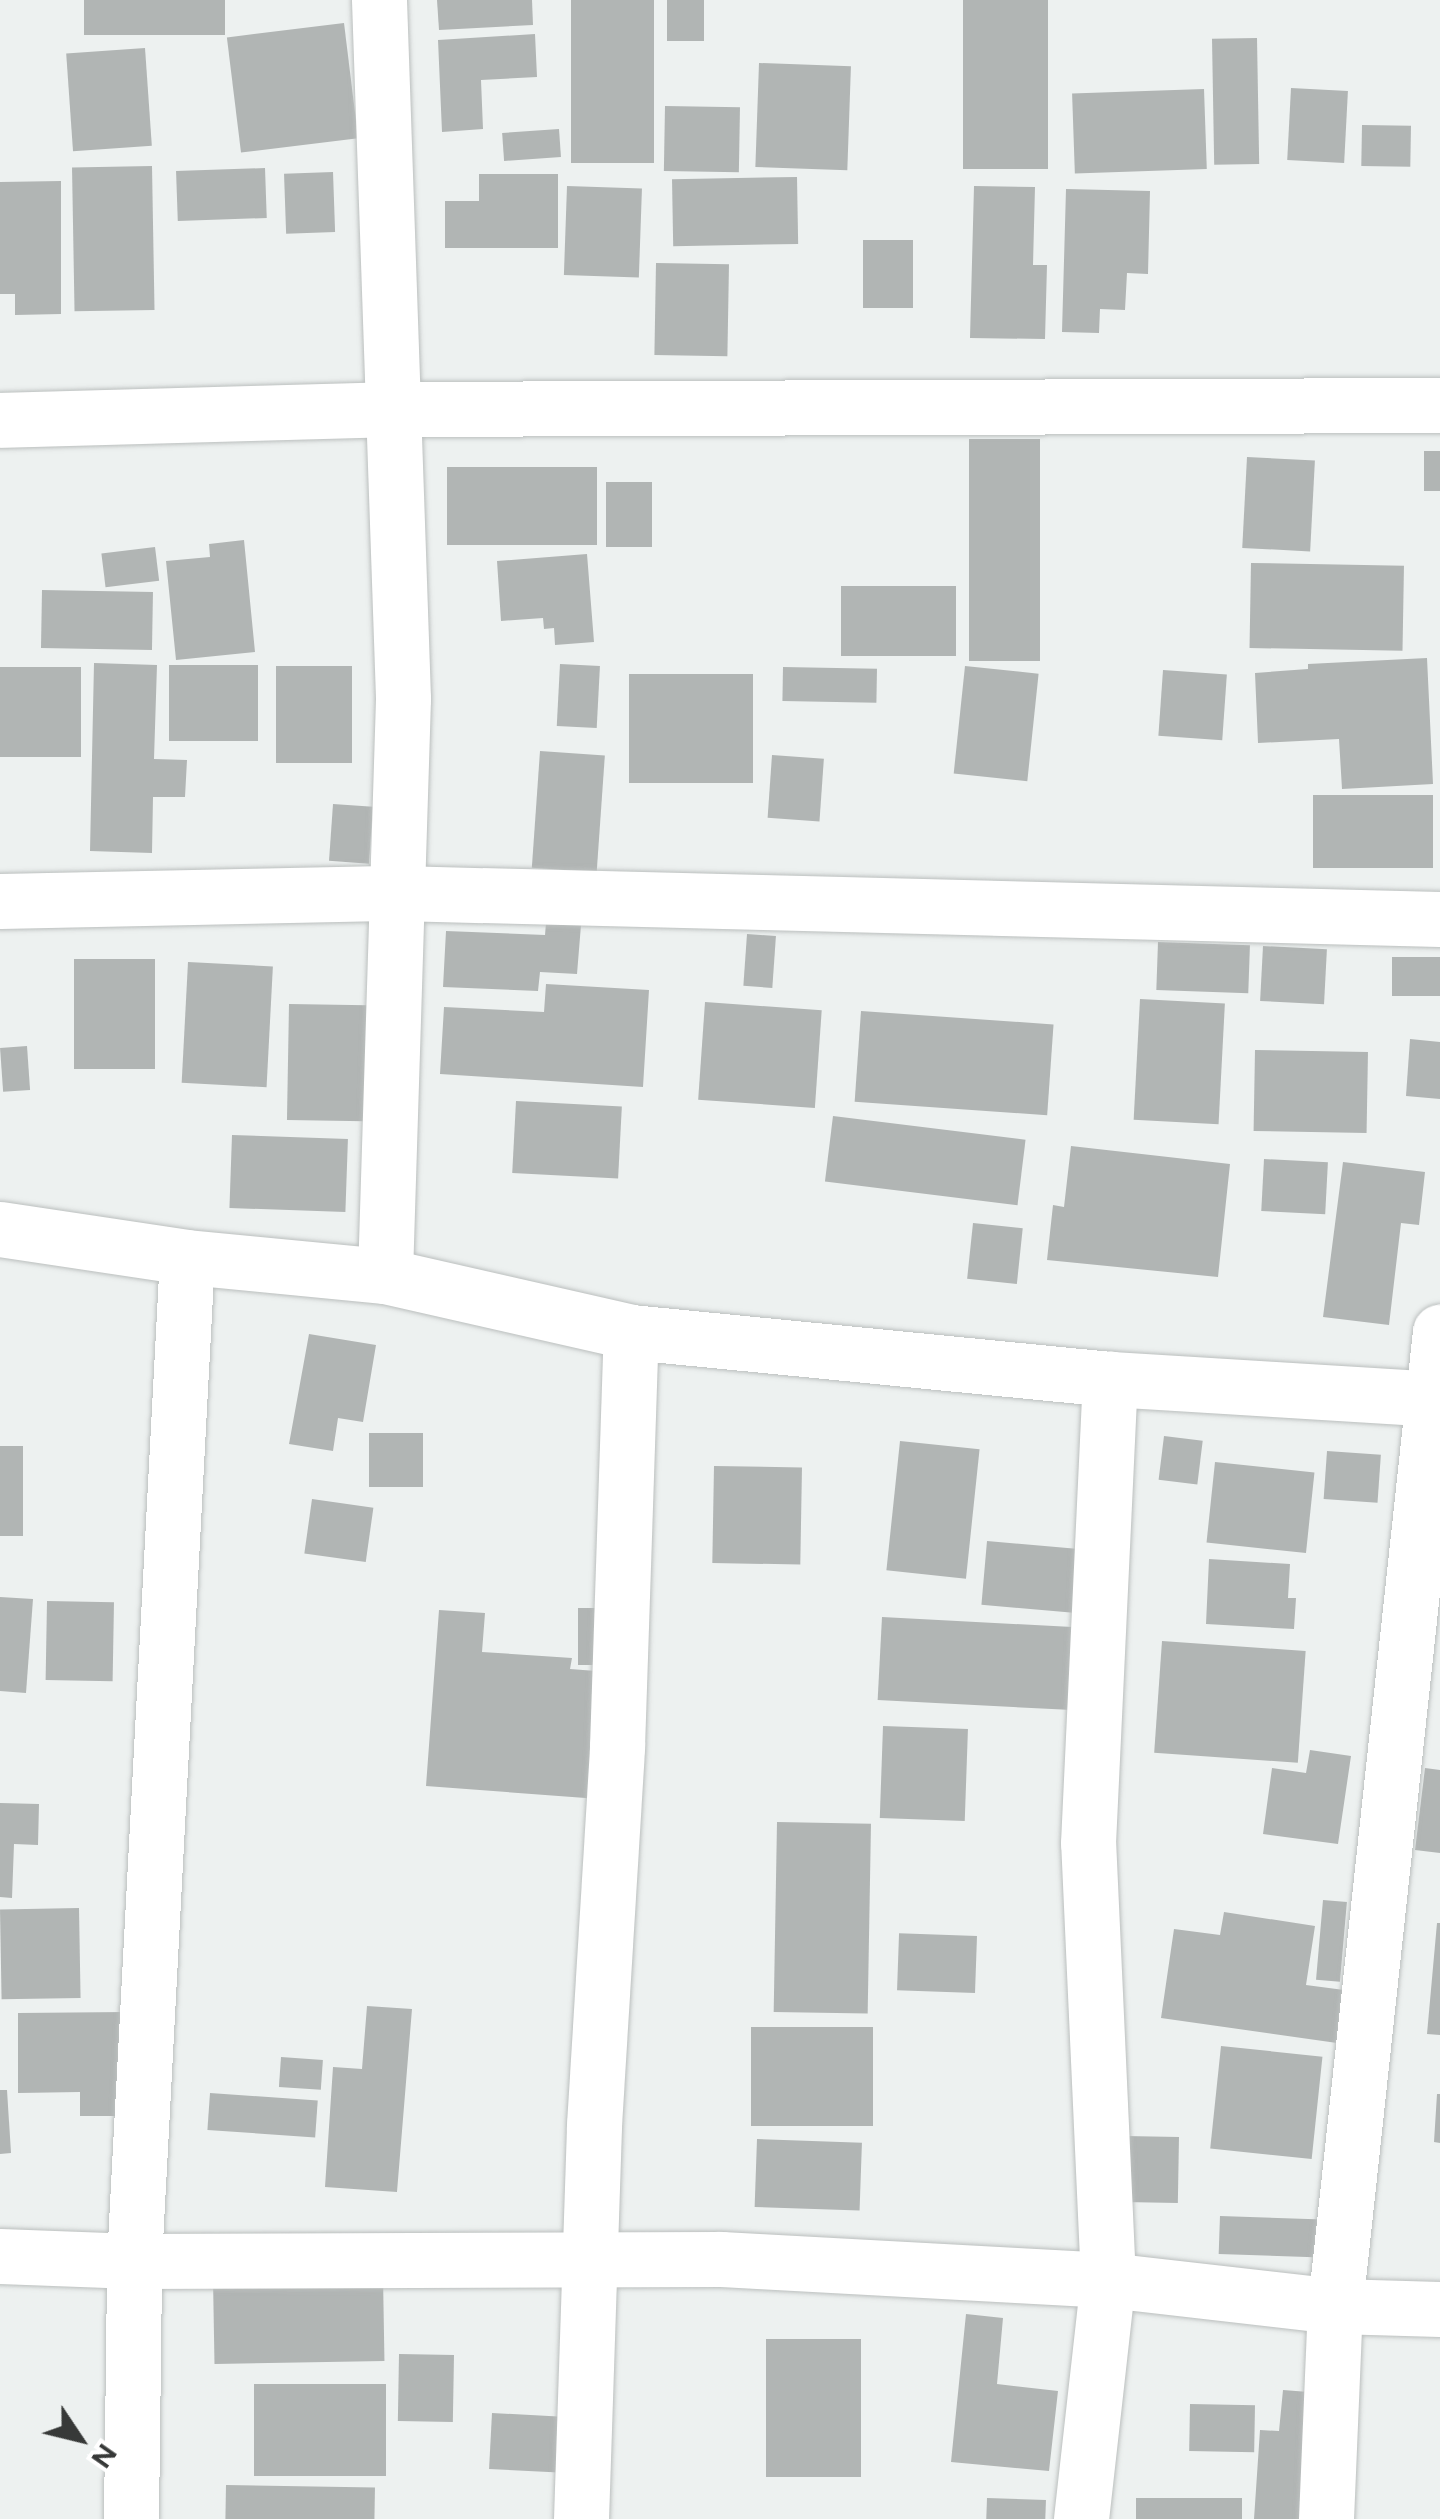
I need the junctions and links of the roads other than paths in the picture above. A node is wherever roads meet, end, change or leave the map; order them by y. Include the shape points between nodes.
1 (380, 0) edge
2 (1440, 404) edge
3 (395, 408) junction
4 (0, 420) edge
5 (398, 893) junction
6 (0, 900) edge
7 (1440, 920) edge
8 (0, 1229) edge
9 (188, 1257) junction
10 (385, 1276) junction
11 (631, 1332) junction
12 (1440, 1332) edge
13 (1110, 1379) junction
14 (1435, 1398) edge
15 (0, 2256) edge
16 (592, 2256) junction
17 (134, 2261) junction
18 (1108, 2280) junction
19 (1335, 2306) junction
20 (1440, 2309) edge
21 (131, 2519) edge
22 (580, 2519) edge
23 (1081, 2519) edge
24 (1326, 2519) edge

1 - 3 street
2 - 3 street
3 - 4 street
3 - 5 street via 403,699
5 - 6 street
5 - 7 street
5 - 10 street
8 - 9 street
9 - 10 street
9 - 17 street
10 - 11 street
11 - 13 street
11 - 16 street
12 - 14 street
13 - 14 street
13 - 18 street via 1088,1843
14 - 19 street
15 - 17 street
16 - 17 street
16 - 18 street
16 - 22 street
17 - 21 street
18 - 19 street
18 - 23 street
19 - 20 street
19 - 24 street

